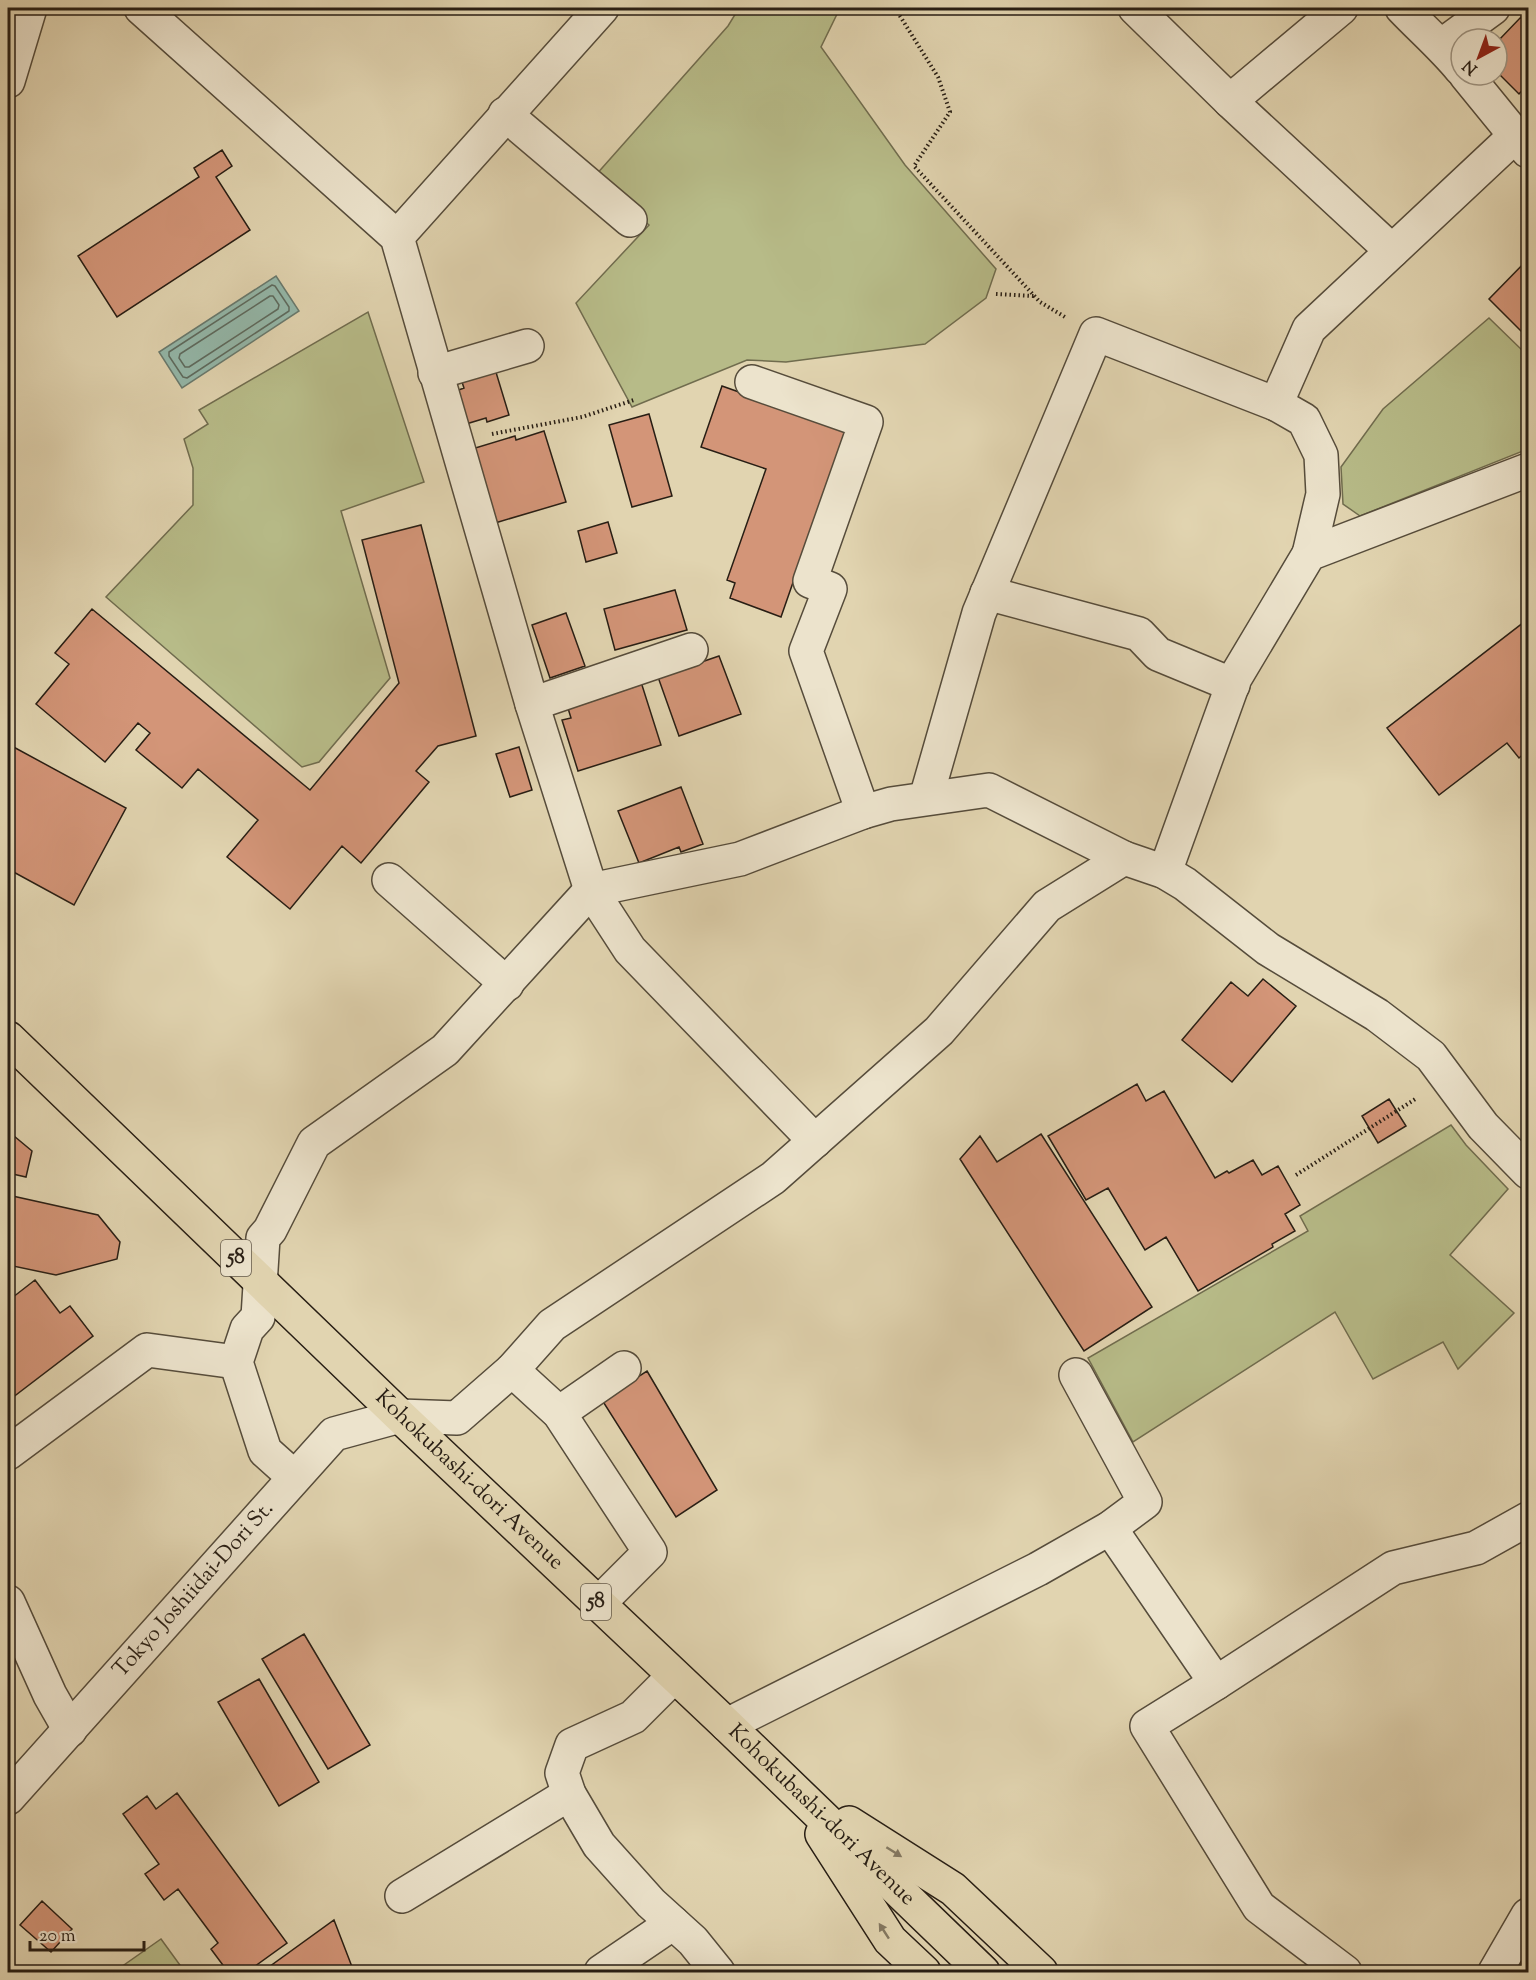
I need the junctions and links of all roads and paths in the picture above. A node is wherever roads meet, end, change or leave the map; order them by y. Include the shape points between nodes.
1 (30, 8) edge
2 (141, 8) edge
3 (602, 8) edge
4 (896, 8) edge
5 (1136, 8) edge
6 (1341, 8) edge
7 (1402, 8) edge
8 (1493, 8) edge
9 (1477, 27) edge
10 (1449, 55) edge
11 (8, 81) edge
12 (1476, 87) edge
13 (1230, 101) junction
14 (505, 114) junction
15 (1522, 143) edge
16 (630, 220) dead end
17 (398, 237) junction
18 (1392, 251) junction
19 (996, 294) dead end
20 (1034, 296) junction
21 (1096, 334) junction
22 (526, 346) dead end
23 (435, 373) junction
24 (752, 382) dead end
25 (634, 400) dead end
26 (1276, 404) junction
27 (456, 441) junction
28 (1528, 470) edge
29 (1310, 554) junction
30 (987, 593) junction
31 (691, 650) dead end
32 (1233, 685) junction
33 (532, 704) junction
34 (926, 798) junction
35 (863, 812) junction
36 (1124, 858) junction
37 (1165, 872) junction
38 (389, 880) dead end
39 (591, 890) junction
40 (507, 984) junction
41 (8, 1038) edge
42 (1418, 1098) dead end
43 (815, 1141) junction
44 (1528, 1172) edge
45 (1296, 1175) dead end
46 (261, 1282) junction
47 (236, 1362) junction
48 (624, 1368) dead end
49 (512, 1370) junction
50 (1076, 1375) dead end
51 (558, 1413) junction
52 (400, 1416) junction
53 (8, 1453) edge
54 (294, 1477) junction
55 (1528, 1519) edge
56 (1110, 1528) junction
57 (8, 1602) edge
58 (598, 1604) junction
59 (674, 1676) junction
60 (1216, 1683) junction
61 (727, 1725) junction
62 (70, 1730) junction
63 (791, 1787) junction
64 (569, 1794) junction
65 (8, 1797) edge
66 (402, 1896) dead end
67 (1528, 1915) edge
68 (673, 1923) junction
69 (980, 1969) edge
70 (601, 1972) edge
71 (718, 1972) edge
72 (924, 1972) edge
73 (1041, 1972) edge
74 (1345, 1972) edge
75 (1495, 1972) edge

1 - 11 street
2 - 17 street
3 - 14 street
4 - 20 path via 938,77 950,112 914,166
5 - 13 street
6 - 13 street
7 - 10 street
8 - 9 street
12 - 15 street
13 - 18 street
14 - 16 street
14 - 17 street
15 - 18 street
17 - 23 street
18 - 26 street via 1309,329
19 - 20 path
20 - 21 path
21 - 26 street
21 - 30 street
22 - 23 street
23 - 27 street
24 - 35 street via 866,422 810,581 830,589 806,651
25 - 27 path via 582,417
26 - 29 street via 1304,420 1321,455 1323,494
27 - 33 street
28 - 29 street
29 - 32 street
30 - 32 street via 1139,634 1158,654
30 - 34 street
31 - 33 street
32 - 37 street
33 - 39 street
34 - 35 street
34 - 36 street via 989,790
35 - 39 street via 740,859
36 - 37 street
36 - 43 street, Tokyo Joshiidai-Dori St. via 1047,906 939,1031
37 - 44 street via 1268,949 1377,1015 1431,1056 1482,1126
38 - 40 street
39 - 40 street
39 - 43 street via 630,950
40 - 46 street via 446,1050 314,1143 263,1238
41 - 46 main road, Kohokubashi-dori Avenue / 58
42 - 45 path
43 - 49 street, Tokyo Joshiidai-Dori St. via 773,1178 552,1325
46 - 47 street via 258,1317 247,1329
46 - 52 main road, Kohokubashi-dori Avenue / 58
47 - 53 street via 147,1350
47 - 54 street via 265,1451
48 - 51 street
49 - 51 street
49 - 52 street, Tokyo Joshiidai-Dori St. via 457,1418
50 - 56 street via 1145,1502
51 - 58 street via 650,1552
52 - 54 street, Tokyo Joshiidai-Dori St. via 334,1434
52 - 58 main road, Kohokubashi-dori Avenue / 58
54 - 62 street, Tokyo Joshiidai-Dori St.
55 - 60 street via 1476,1548 1394,1568
56 - 60 street
56 - 61 street
57 - 62 street
58 - 59 main road, Kohokubashi-dori Avenue / 58
59 - 61 main road, Kohokubashi-dori Avenue / 58
59 - 64 street via 633,1717 572,1745 562,1773
60 - 74 street via 1147,1725 1259,1907
61 - 63 main road, Kohokubashi-dori Avenue / 58
62 - 65 street, Tokyo Joshiidai-Dori St.
63 - 69 main road, Kohokubashi-dori Avenue / 58
72 -> 63 main road, 58 via 890,1940
63 -> 73 main road, 58 via 953,1889
64 - 66 street
64 - 68 street via 600,1845
67 - 75 street
68 - 70 street
68 - 71 street

